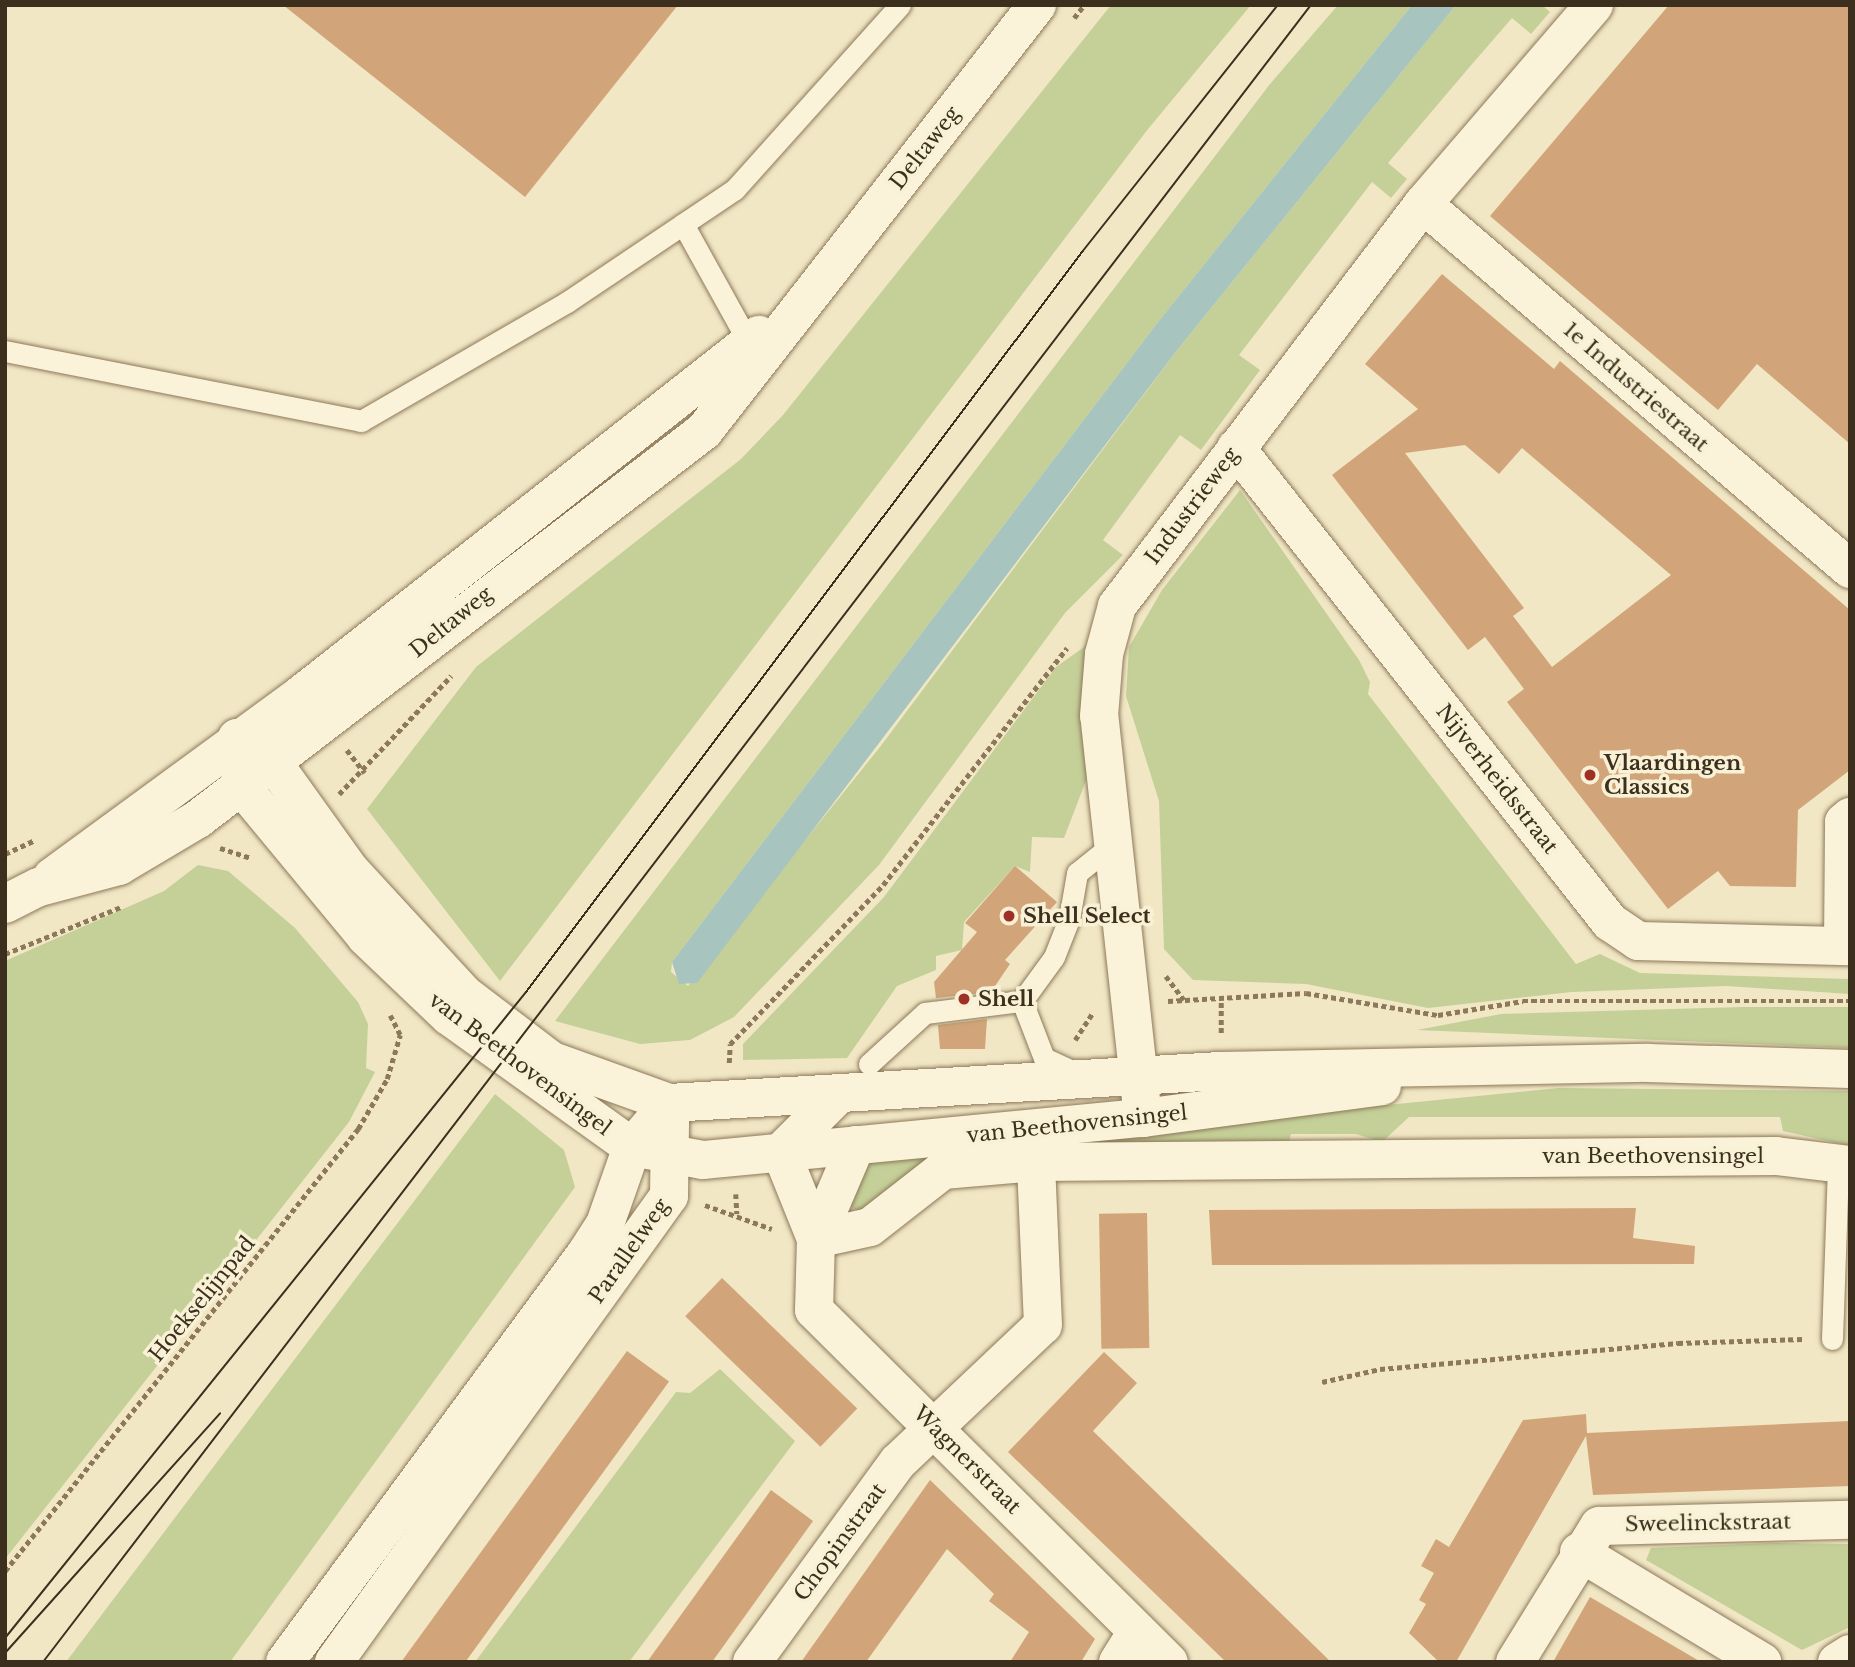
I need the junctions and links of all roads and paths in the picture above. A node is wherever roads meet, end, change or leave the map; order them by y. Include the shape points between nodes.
1 (900, 5) edge
2 (1037, 5) edge
3 (1594, 5) edge
4 (1423, 204) junction
5 (684, 224) junction
6 (813, 290) junction
7 (749, 343) junction
8 (5, 351) edge
9 (1236, 448) junction
10 (1850, 569) edge
11 (1074, 642) dead end
12 (237, 738) junction
13 (274, 764) junction
14 (242, 787) junction
15 (1850, 817) edge
16 (1113, 844) junction
17 (39, 887) junction
18 (5, 904) edge
19 (1846, 945) edge
20 (1184, 1000) dead end
21 (1850, 1000) edge
22 (1022, 1001) junction
23 (1096, 1005) dead end
24 (400, 1035) dead end
25 (1044, 1058) junction
26 (869, 1064) dead end
27 (729, 1065) dead end
28 (1488, 1069) junction
29 (1850, 1069) edge
30 (1139, 1075) junction
31 (1085, 1078) junction
32 (836, 1097) junction
33 (669, 1103) junction
34 (1143, 1118) junction
35 (856, 1145) junction
36 (632, 1147) junction
37 (781, 1152) junction
38 (673, 1156) junction
39 (1035, 1162) junction
40 (1844, 1164) edge
41 (712, 1207) dead end
42 (737, 1214) dead end
43 (816, 1239) junction
44 (1832, 1339) joint
45 (1322, 1382) dead end
46 (937, 1430) junction
47 (1850, 1520) edge
48 (1579, 1552) junction
49 (5, 1571) edge
50 (1127, 1646) edge
51 (1850, 1654) edge
52 (285, 1662) edge
53 (334, 1662) edge
54 (752, 1662) edge
55 (1169, 1662) edge
56 (1515, 1662) edge
57 (1762, 1662) edge
58 (1837, 1662) edge

1 - 5 lane via 735,189
2 - 6 street, Deltaweg
3 - 4 street, Industrieweg
4 - 9 street, Industrieweg
4 - 10 street, 1e Industriestraat
5 - 7 lane
5 - 8 lane via 567,302 361,421
6 - 7 street, Deltaweg
6 - 13 street, Deltaweg via 704,431
7 - 12 street, Deltaweg
9 - 16 street, Industrieweg via 1117,606 1104,654 1099,716
9 - 19 street, Nijverheidsstraat via 1610,922 1638,941
11 - 27 path via 1052,659 883,885 730,1044
12 - 13 street, van Beethovensingel
12 - 14 street
12 - 17 street, Deltaweg
13 - 14 street, Deltaweg
13 - 33 street, van Beethovensingel via 350,870 464,994 552,1061
14 - 17 street, Deltaweg via 119,866
14 - 36 street, van Beethovensingel via 366,937 449,1016
15 - 19 street via 1843,822
16 - 22 lane via 1077,873 1069,919 1054,957
16 - 30 street, Industrieweg
17 - 18 street, Deltaweg
20 - 21 path via 1306,993 1438,1015 1523,1001
22 - 25 lane
22 - 26 lane via 925,1013
23 - 25 path via 1076,1040
24 - 49 path, Hoekselijnpad via 387,1079 358,1129
25 - 31 lane
28 - 29 street, van Beethovensingel via 1648,1063
28 - 30 street, van Beethovensingel
28 - 34 street, van Beethovensingel
30 - 31 street, van Beethovensingel
30 - 34 street, Industrieweg
31 - 32 street, van Beethovensingel
32 - 33 street, van Beethovensingel
32 - 37 street
33 - 36 street, Parallelweg
33 - 38 street, Parallelweg
34 - 35 street, van Beethovensingel
35 - 37 street, van Beethovensingel
35 - 43 street
36 - 38 street, van Beethovensingel
36 - 52 street, Parallelweg via 606,1224
37 - 38 street, van Beethovensingel via 703,1160
37 - 43 street
38 - 53 street, Parallelweg via 669,1196
39 - 40 street, van Beethovensingel via 1776,1156
39 - 43 street, van Beethovensingel via 943,1170 870,1227
39 - 46 street, van Beethovensingel via 1043,1325
40 - 44 lane
41 - 42 path
43 - 46 street, Wagnerstraat via 814,1310
44 - 45 path via 1678,1343 1380,1369
46 - 50 street, Wagnerstraat
46 - 54 street, Chopinstraat via 898,1462
47 - 48 street, Sweelinckstraat via 1599,1526
48 - 56 street, Sweelinckstraat
48 - 57 street
50 - 55 street, Wagnerstraat
51 - 58 street

